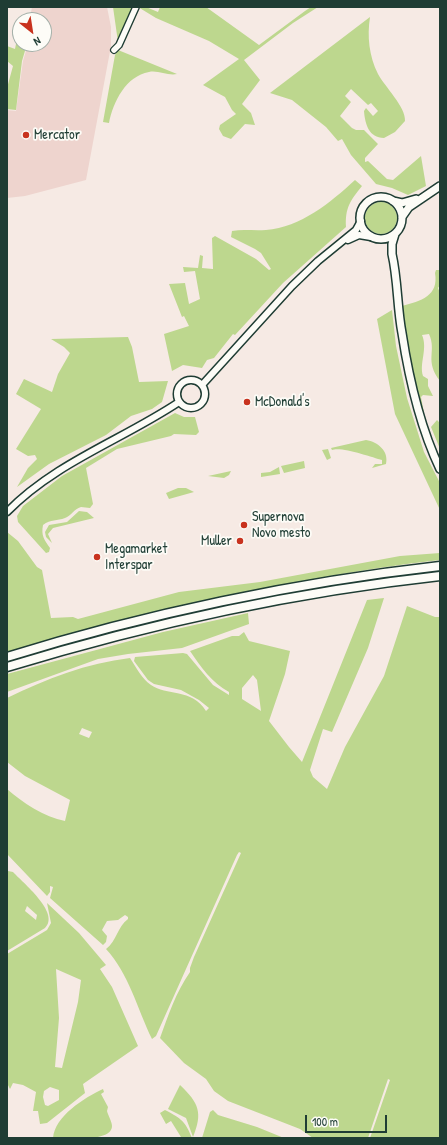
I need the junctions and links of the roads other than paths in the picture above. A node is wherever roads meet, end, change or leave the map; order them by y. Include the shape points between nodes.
1 (136, 7) edge
2 (114, 50) dead end
3 (440, 186) edge
4 (430, 192) junction
5 (392, 200) junction
6 (402, 217) junction
7 (361, 221) junction
8 (395, 234) junction
9 (375, 238) junction
10 (334, 248) junction
11 (392, 254) junction
12 (202, 385) junction
13 (179, 402) junction
14 (440, 469) edge
15 (7, 512) edge
16 (440, 566) edge
17 (440, 576) edge
18 (7, 657) edge
19 (7, 667) edge

1 - 2 street via 119,45
3 - 4 main road
4 - 5 main road via 402,203
4 - 6 main road via 409,207
5 - 6 main road via 401,210
5 - 7 main road via 380,197 367,203 363,208
6 - 8 main road via 402,223
7 - 9 main road via 362,227
7 - 10 main road via 356,230
8 - 9 main road via 384,239
8 - 11 main road
9 - 10 main road via 359,235
9 - 11 main road via 388,247
10 - 12 main road via 292,286
11 - 14 main road via 402,332 414,392
12 - 13 main road via 190,379 181,383 176,392
12 - 13 main road via 205,394 198,406 190,408
13 - 15 main road via 68,464
16 - 18 highway via 266,593 168,614
17 - 19 highway via 361,586 170,623

